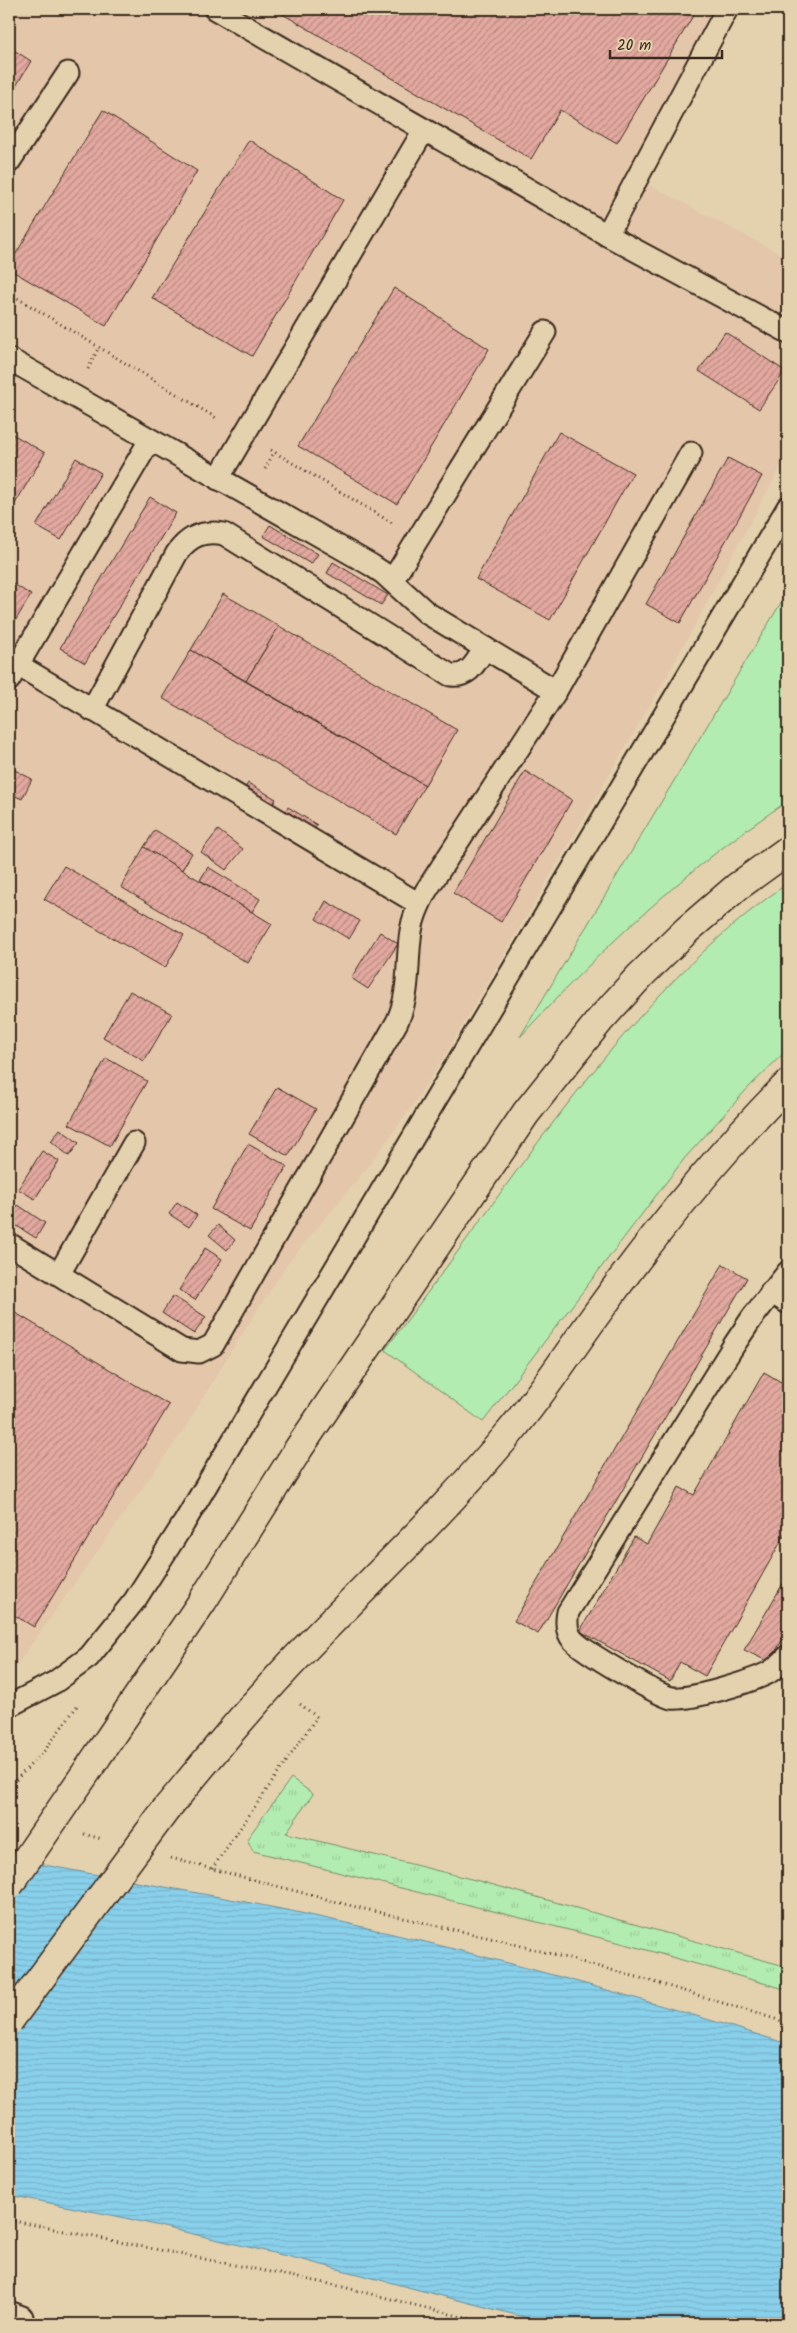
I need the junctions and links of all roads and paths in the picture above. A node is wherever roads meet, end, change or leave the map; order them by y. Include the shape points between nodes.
1 (215, 9) edge
2 (727, 9) edge
3 (68, 73) dead end
4 (424, 130) junction
5 (9, 162) edge
6 (607, 235) junction
7 (9, 293) edge
8 (545, 332) dead end
9 (788, 332) edge
10 (9, 359) edge
11 (244, 434) junction
12 (150, 440) junction
13 (691, 453) dead end
14 (218, 479) junction
15 (788, 507) edge
16 (418, 538) junction
17 (392, 581) junction
18 (486, 648) junction
19 (13, 673) edge
20 (556, 691) junction
21 (92, 710) junction
22 (788, 850) edge
23 (419, 904) junction
24 (788, 1084) edge
25 (134, 1143) dead end
26 (9, 1244) edge
27 (788, 1272) edge
28 (59, 1274) junction
29 (780, 1298) edge
30 (788, 1656) edge
31 (79, 1703) dead end
32 (9, 1706) edge
33 (308, 1709) dead end
34 (9, 1788) edge
35 (82, 1834) dead end
36 (110, 1841) dead end
37 (166, 1856) dead end
38 (212, 1869) junction
39 (9, 1885) edge
40 (9, 2021) edge
41 (788, 2023) edge
42 (9, 2220) edge
43 (490, 2324) edge

1 - 4 lane
2 - 6 lane
3 - 5 lane
4 - 6 lane
4 - 11 lane
6 - 9 lane
7 - 11 path
8 - 16 lane
10 - 12 lane
11 - 14 lane
11 - 16 path
12 - 14 lane
12 - 19 lane
13 - 20 lane
14 - 17 lane via 371,565
15 - 32 lane via 135,1600 89,1657 55,1682
16 - 17 lane
17 - 18 lane via 427,613
18 - 20 lane
18 - 21 lane via 471,670 457,676 450,675 229,537 213,532 202,533 192,537 177,553
19 - 21 lane
20 - 23 lane
21 - 23 lane
22 - 39 main road, bridge via 737,887 640,976 526,1112 299,1448 202,1602
23 - 28 lane via 410,932 406,995 397,1022 213,1345 199,1352 182,1350
24 - 40 main road, bridge via 686,1198 633,1264 510,1432 420,1533 300,1654 232,1729 167,1808
25 - 28 lane
26 - 28 lane
27 - 29 lane
29 - 30 lane via 734,1345 566,1620 569,1635 580,1646 671,1698 690,1697 760,1677
31 - 34 path via 45,1750
33 - 38 path via 317,1718
35 - 36 path
37 - 38 path
38 - 41 path via 512,1943
42 - 43 path via 335,2285

